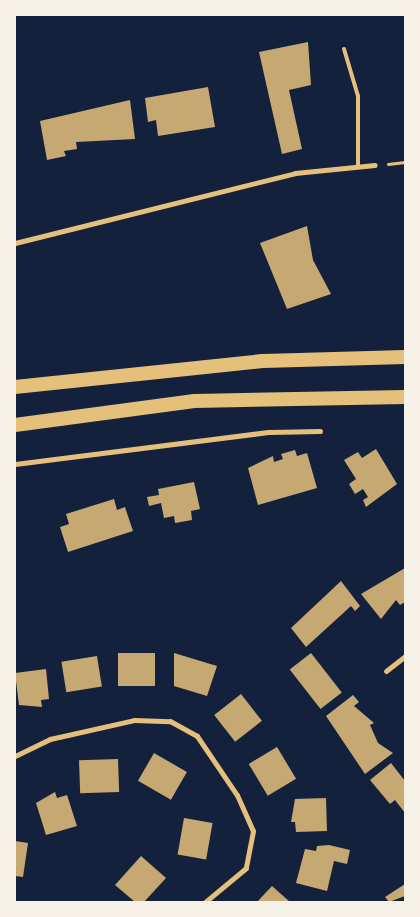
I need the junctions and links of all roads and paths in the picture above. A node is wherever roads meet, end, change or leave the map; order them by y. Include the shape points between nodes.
1 (344, 49) dead end
2 (375, 165) dead end
3 (358, 167) junction
4 (15, 243) edge
5 (405, 357) edge
6 (15, 387) edge
7 (405, 397) edge
8 (15, 425) edge
9 (320, 431) dead end
10 (15, 464) edge
11 (405, 656) edge
12 (386, 671) dead end
13 (15, 756) edge
14 (204, 902) edge

1 - 3 lane via 358,96
2 - 3 street
3 - 4 street via 295,174
5 - 6 highway via 263,361
7 - 8 highway via 194,401
9 - 10 street via 261,434
11 - 12 street
13 - 14 street via 50,739 134,720 170,721 197,736 237,795 253,830 246,868

